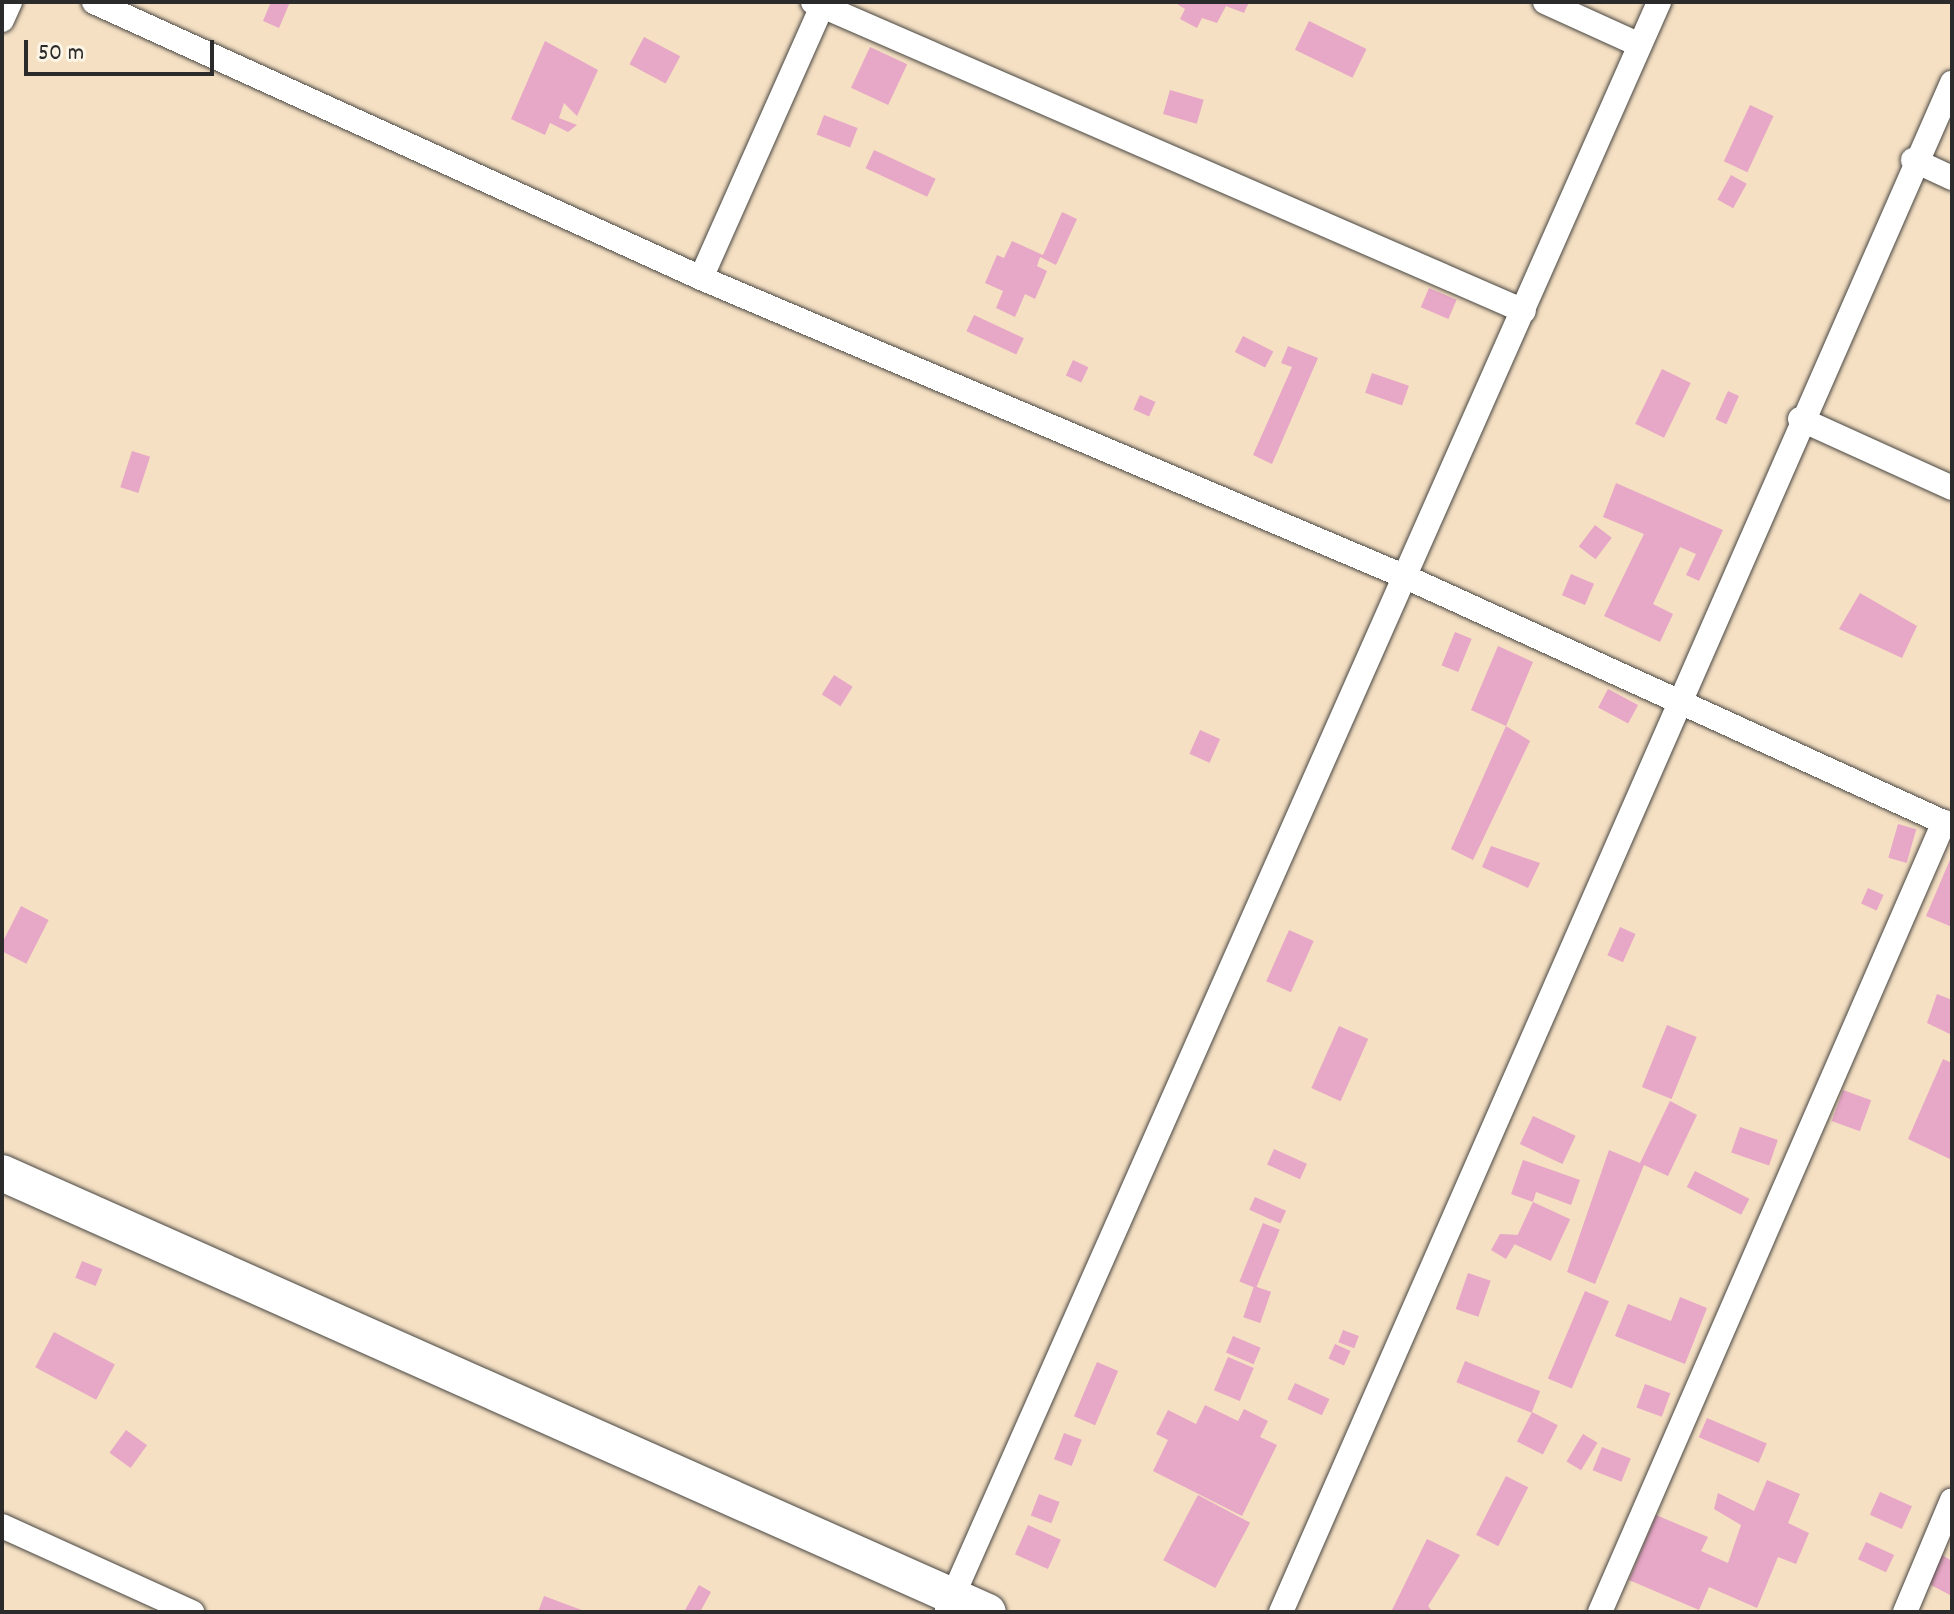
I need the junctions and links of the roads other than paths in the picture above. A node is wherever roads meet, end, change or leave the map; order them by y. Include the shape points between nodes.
1 (10, 2) edge
2 (94, 2) edge
3 (1545, 2) edge
4 (1659, 2) edge
5 (820, 3) edge
6 (2, 20) edge
7 (1640, 45) junction
8 (1952, 83) edge
9 (1913, 160) junction
10 (1952, 178) edge
11 (701, 278) junction
12 (1524, 311) junction
13 (1800, 419) junction
14 (1952, 488) edge
15 (1408, 578) junction
16 (1679, 701) junction
17 (1948, 824) edge
18 (2, 1173) edge
19 (1952, 1500) edge
20 (2, 1526) edge
21 (948, 1605) edge
22 (192, 1612) edge
23 (988, 1612) edge
24 (1281, 1612) edge
25 (1600, 1612) edge
26 (1905, 1612) edge

1 - 6 street
2 - 11 street
3 - 7 street
4 - 7 street
5 - 11 street
5 - 12 street
7 - 12 street
8 - 9 street
9 - 10 street
9 - 13 street
11 - 15 street
12 - 15 street
13 - 14 street
13 - 16 street
15 - 16 street
15 - 21 street
16 - 17 street
16 - 24 street
17 - 25 street
18 - 21 street
19 - 26 street
20 - 22 street
21 - 23 street

